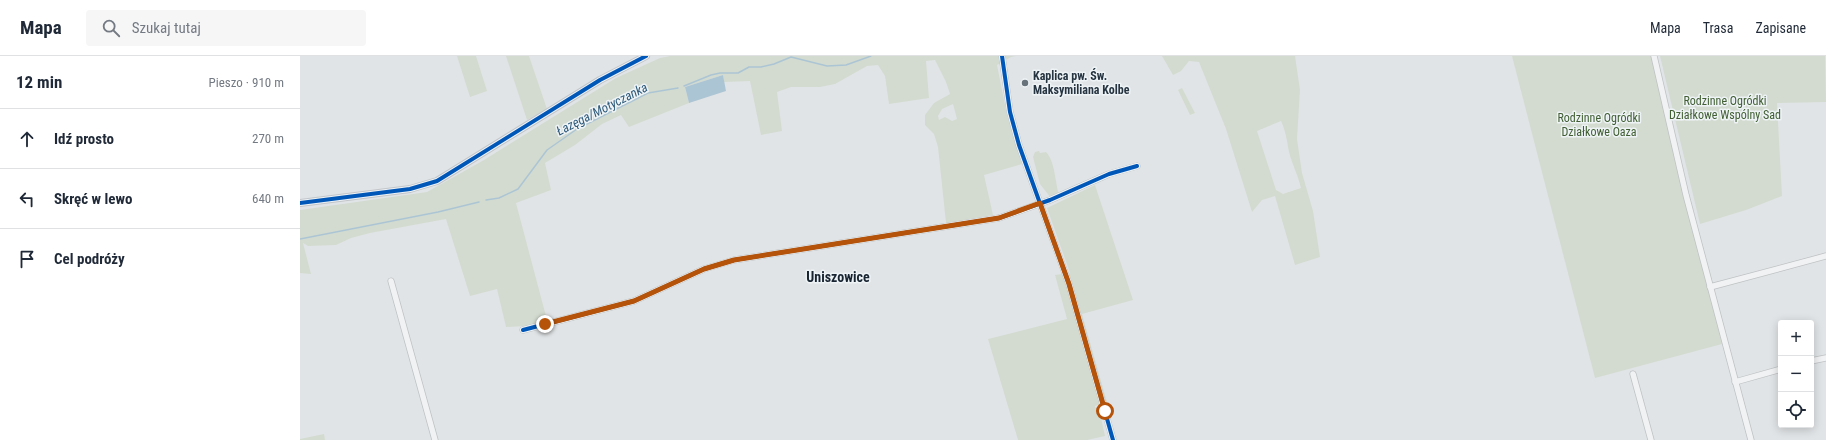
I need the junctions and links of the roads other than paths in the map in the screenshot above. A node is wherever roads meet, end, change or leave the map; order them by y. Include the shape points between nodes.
1 (646, 56) edge
2 (1002, 56) edge
3 (1654, 56) edge
4 (1137, 166) dead end
5 (300, 202) edge
6 (1040, 203) junction
7 (1826, 256) edge
8 (392, 281) dead end
9 (1710, 287) junction
10 (523, 330) dead end
11 (1826, 358) edge
12 (1814, 360) edge
13 (1778, 370) edge
14 (1633, 374) dead end
15 (1735, 382) junction
16 (435, 440) edge
17 (1113, 440) edge
18 (1651, 440) edge
19 (1751, 440) edge

1 - 5 street via 594,83 437,181 410,189
2 - 6 street via 1015,132
3 - 9 street
4 - 6 street via 1109,174
6 - 10 street via 999,218 734,260 704,269 634,301
6 - 17 street via 1069,284
7 - 9 street
8 - 16 street
9 - 15 street
11 - 12 street
13 - 15 street
14 - 18 street
15 - 19 street

